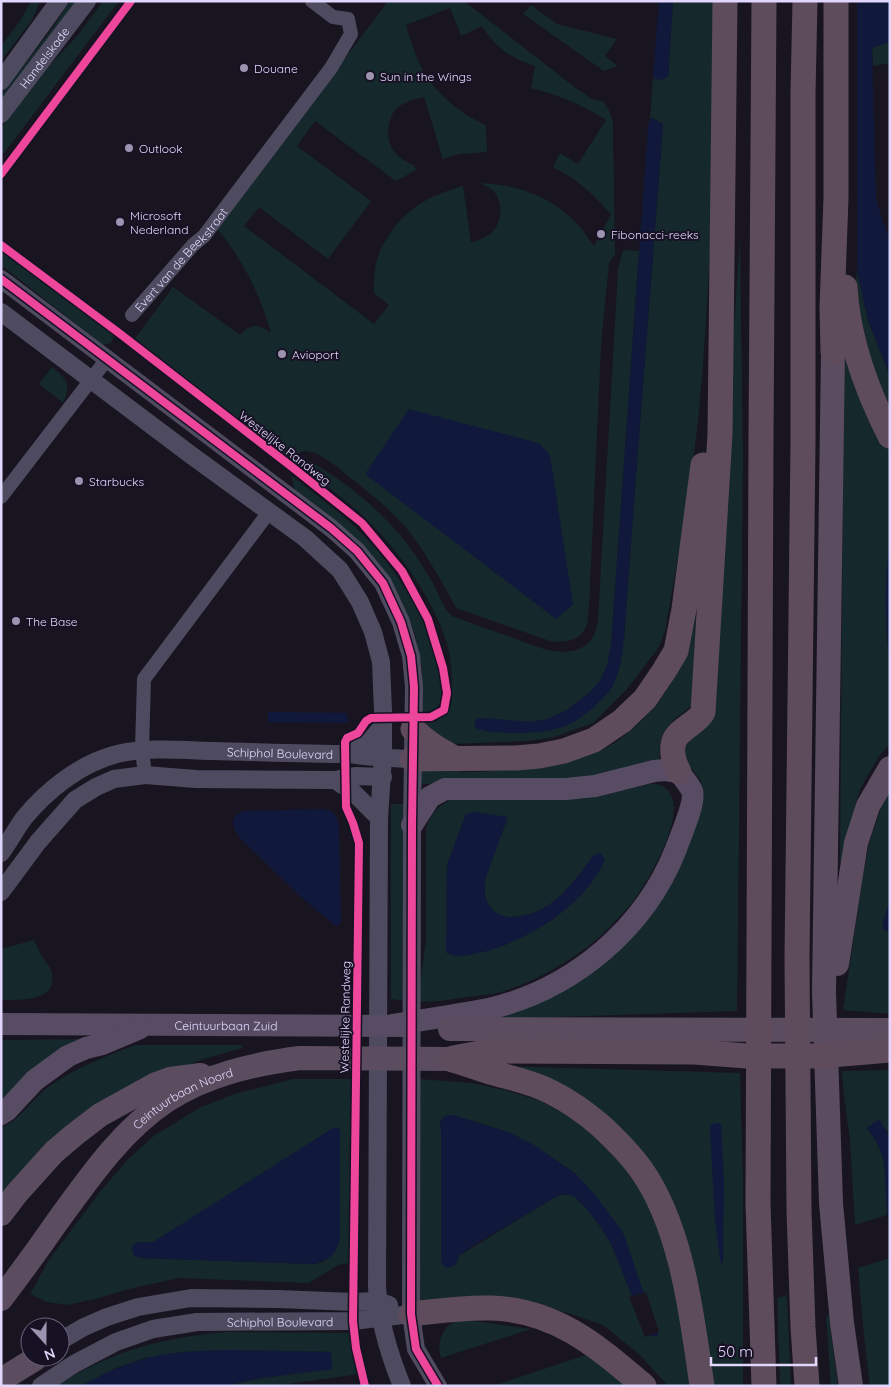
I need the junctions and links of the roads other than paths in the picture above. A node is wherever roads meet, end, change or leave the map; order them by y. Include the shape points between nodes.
1 (59, 1) edge
2 (87, 1) edge
3 (312, 1) edge
4 (725, 1) edge
5 (764, 1) edge
6 (805, 1) edge
7 (836, 1) edge
8 (1, 81) edge
9 (1, 114) edge
10 (836, 198) junction
11 (1, 279) edge
12 (1, 312) edge
13 (132, 315) dead end
14 (721, 321) junction
15 (833, 352) joint
16 (107, 359) junction
17 (91, 379) junction
18 (890, 436) edge
19 (1, 497) edge
20 (269, 512) junction
21 (383, 726) junction
22 (413, 729) junction
23 (142, 750) junction
24 (350, 754) junction
25 (383, 757) junction
26 (457, 759) junction
27 (412, 760) junction
28 (890, 768) edge
29 (679, 772) junction
30 (145, 774) junction
31 (383, 777) junction
32 (335, 780) junction
33 (380, 818) junction
34 (412, 825) junction
35 (1, 854) edge
36 (1, 892) edge
37 (450, 1022) junction
38 (1, 1024) edge
39 (147, 1025) junction
40 (890, 1030) edge
41 (864, 1041) junction
42 (715, 1042) junction
43 (890, 1050) edge
44 (450, 1059) junction
45 (247, 1067) junction
46 (827, 1081) junction
47 (1, 1114) edge
48 (1, 1214) edge
49 (1, 1299) edge
50 (379, 1309) junction
51 (411, 1314) junction
52 (70, 1335) edge
53 (22, 1367) edge
54 (27, 1367) edge
55 (1, 1380) edge
56 (7, 1386) edge
57 (41, 1386) edge
58 (402, 1386) edge
59 (438, 1386) edge
60 (644, 1386) edge
61 (702, 1386) edge
62 (764, 1386) edge
63 (807, 1386) edge
64 (850, 1386) edge

1 - 8 street, Handelskade
2 - 9 street, Handelskade
3 - 13 street, Evert van de Beekstraat via 333,16 348,20 351,34 331,68 204,236
4 - 14 highway
5 - 62 highway via 758,1203
6 - 63 highway via 798,969 799,1210
7 - 10 highway
10 - 15 highway
10 - 18 highway via 842,231 845,291 854,338 868,390
11 - 16 street
12 - 17 street
14 - 26 highway via 676,651 645,699 622,722 594,740 539,756
14 - 29 highway via 720,434 703,712 674,740 673,757
15 - 46 highway via 824,992
16 - 17 street
16 - 22 street via 357,551 383,583 401,622 411,656
17 - 19 street
17 - 20 street
20 - 21 street via 305,538 340,570 360,602 381,662
20 - 23 street via 144,680
21 - 24 street via 370,741
21 - 25 street
22 - 26 highway via 425,741
22 - 27 street
23 - 24 street, Schiphol Boulevard
23 - 30 street
23 - 35 street, Schiphol Boulevard via 101,760 60,783 24,819
24 - 25 street, Schiphol Boulevard
25 - 27 street, Schiphol Boulevard
25 - 31 street
26 - 27 highway
27 - 31 street
27 - 34 street
28 - 46 highway via 868,806 856,843 840,940
29 - 34 main road via 654,771 595,786 566,789 445,788 430,797
29 - 37 main road, Ceintuurbaan Zuid via 692,795 687,820 662,881 618,938 555,985 516,1002
30 - 32 street, Schiphol Boulevard via 196,779
30 - 36 street, Schiphol Boulevard via 114,779 75,800 38,842
31 - 32 street, Schiphol Boulevard via 355,776
31 - 33 street
32 - 33 street
33 - 50 street
34 - 51 street
37 - 39 main road, Ceintuurbaan Zuid
37 - 42 highway
38 - 39 main road, Ceintuurbaan Zuid
39 - 47 main road via 68,1056 35,1080
40 - 41 highway
41 - 42 highway via 819,1056 747,1056
41 - 43 highway
42 - 44 highway via 694,1052 491,1051
44 - 45 highway, Ceintuurbaan Noord via 300,1058
44 - 61 highway via 530,1083 568,1101 613,1137 640,1168 661,1207 679,1254
45 - 48 highway via 170,1080 135,1095 100,1116 54,1152
45 - 49 highway, Ceintuurbaan Noord via 192,1086 137,1123 81,1189
46 - 64 highway via 831,1203
50 - 51 street, Schiphol Boulevard
50 - 52 street, Schiphol Boulevard via 354,1302 191,1298 138,1307
50 - 57 street, Schiphol Boulevard via 353,1321 197,1322 153,1329 116,1342
50 - 58 street via 391,1358
51 - 59 street via 416,1349
51 - 60 highway via 490,1308 539,1316 573,1330
53 - 55 highway
54 - 56 street

